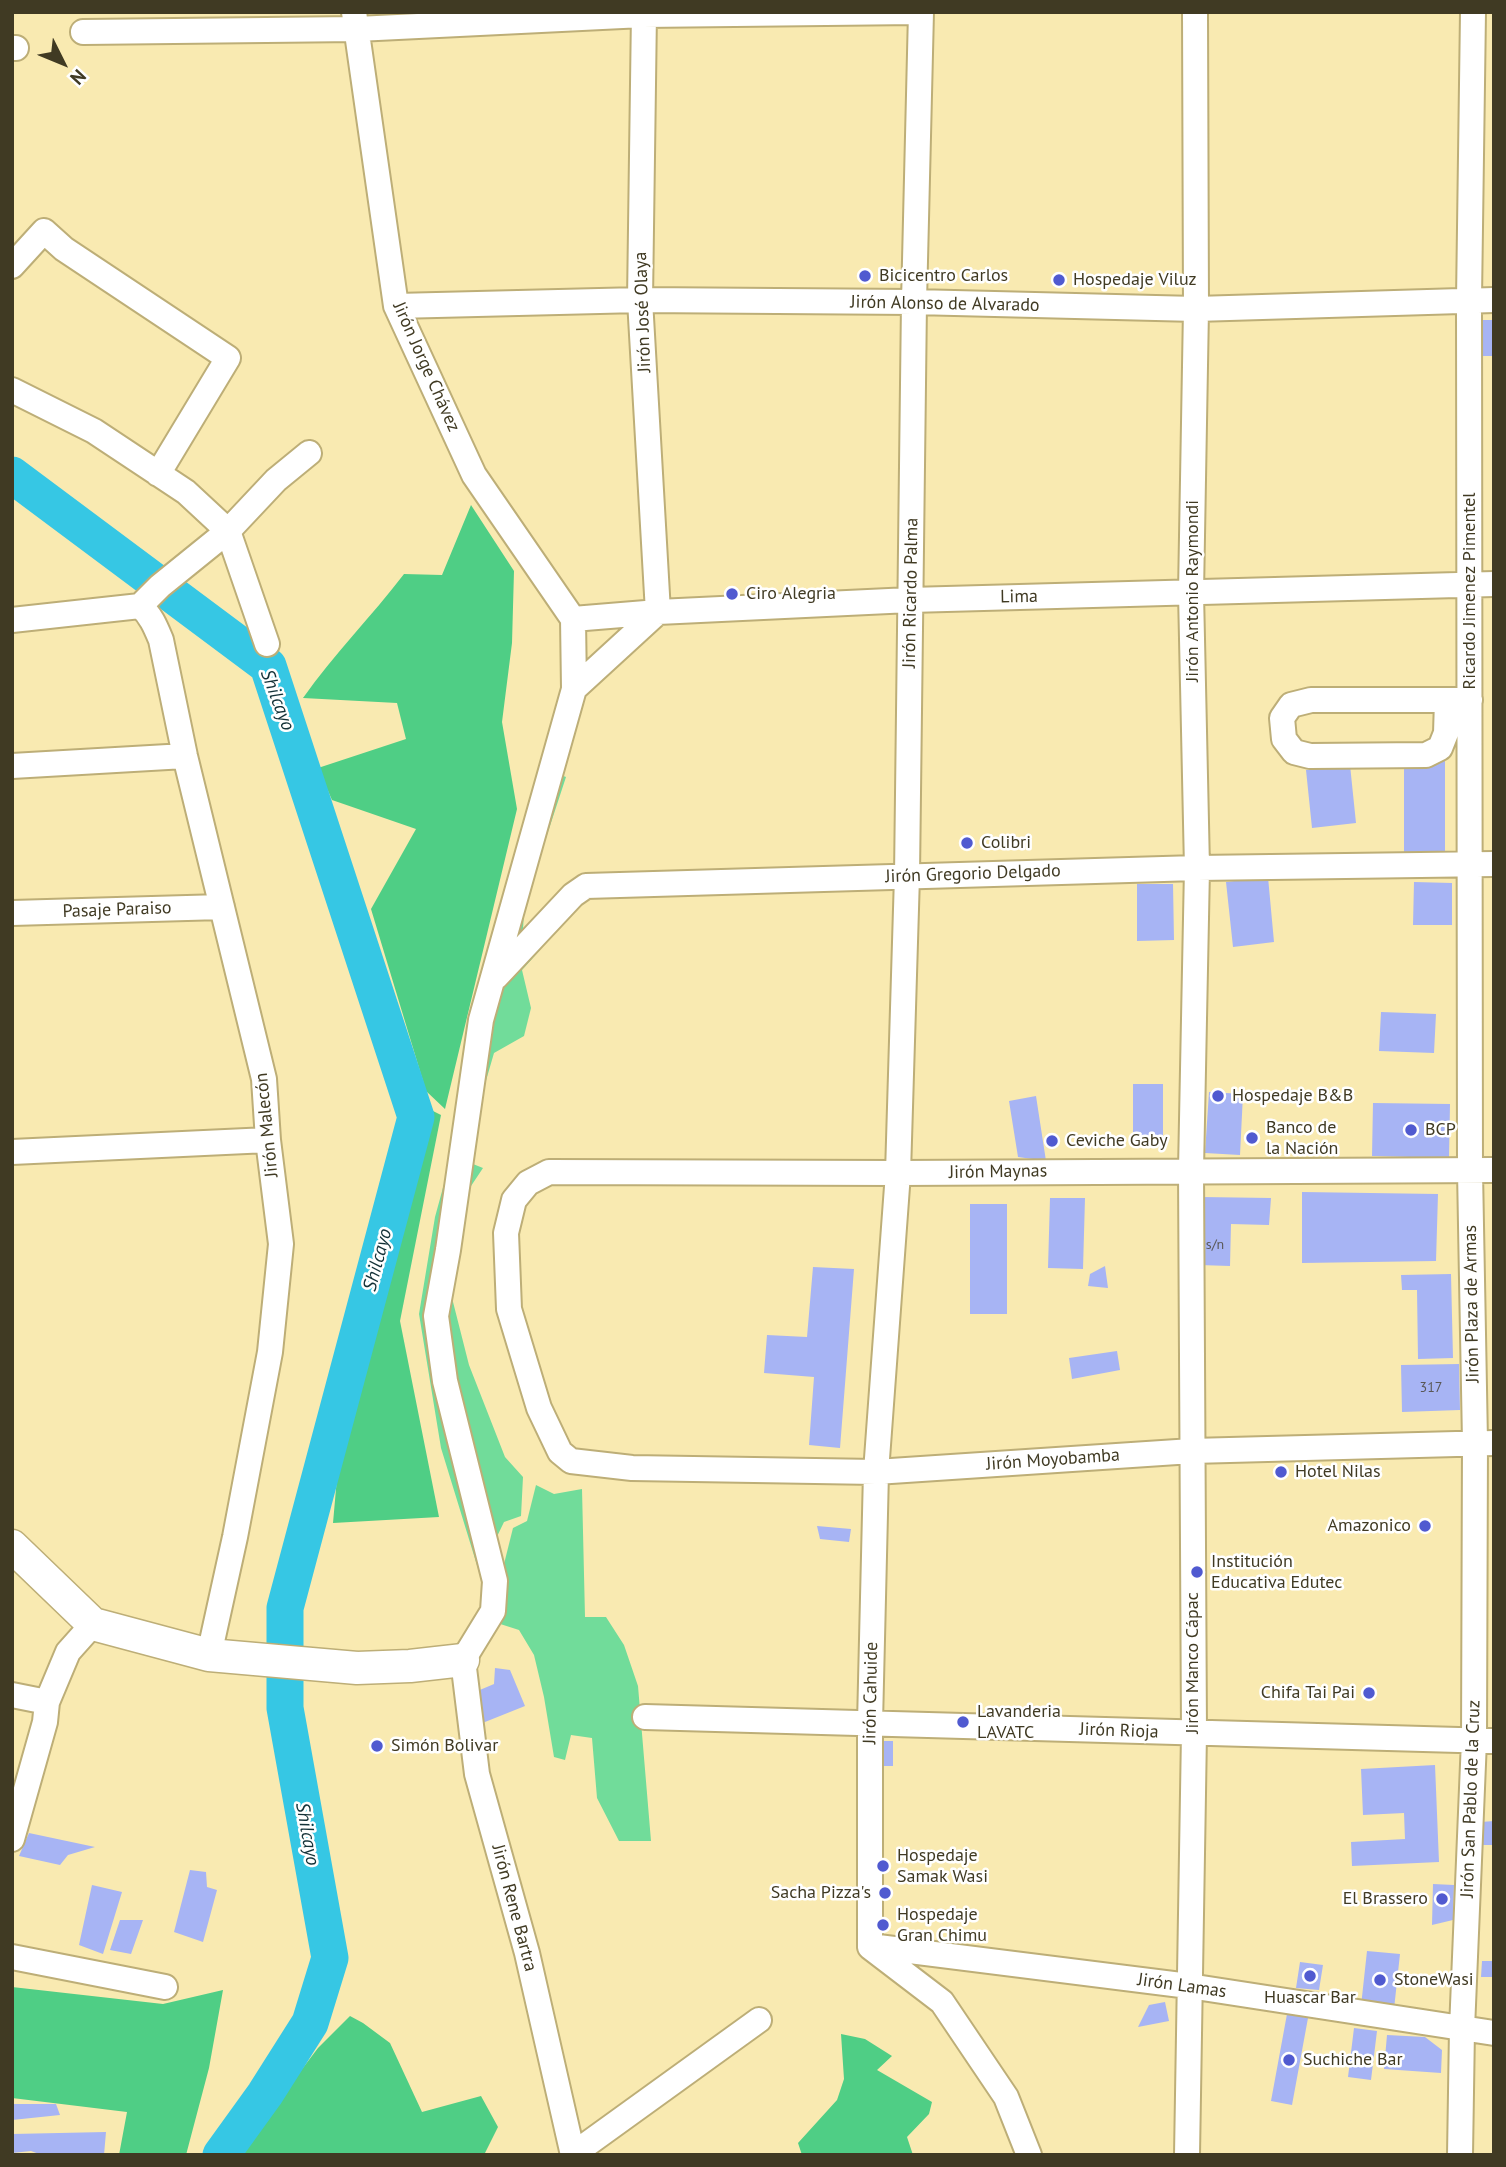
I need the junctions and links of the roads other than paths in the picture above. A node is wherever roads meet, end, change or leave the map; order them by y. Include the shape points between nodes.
1 (919, 12) edge
2 (1195, 12) edge
3 (1473, 12) edge
4 (643, 14) edge
5 (355, 21) edge
6 (83, 32) dead end
7 (12, 266) edge
8 (1469, 299) junction
9 (640, 300) junction
10 (1494, 300) edge
11 (914, 302) junction
12 (396, 306) junction
13 (1196, 309) junction
14 (12, 390) edge
15 (309, 453) dead end
16 (158, 474) junction
17 (222, 536) junction
18 (1482, 584) edge
19 (1191, 593) junction
20 (911, 600) junction
21 (139, 606) junction
22 (658, 612) junction
23 (573, 619) junction
24 (12, 620) edge
25 (268, 645) dead end
26 (574, 689) junction
27 (1458, 700) junction
28 (185, 756) junction
29 (12, 766) edge
30 (1482, 864) edge
31 (1197, 868) junction
32 (907, 876) junction
33 (222, 908) junction
34 (12, 913) edge
35 (493, 981) junction
36 (268, 1140) junction
37 (12, 1152) edge
38 (1191, 1170) junction
39 (1482, 1170) edge
40 (898, 1173) junction
41 (528, 1183) joint
42 (1484, 1443) edge
43 (1192, 1451) junction
44 (876, 1472) junction
45 (12, 1546) edge
46 (93, 1624) junction
47 (209, 1655) junction
48 (463, 1660) junction
49 (12, 1695) edge
50 (47, 1702) junction
51 (645, 1717) dead end
52 (870, 1723) junction
53 (1194, 1733) junction
54 (1484, 1740) edge
55 (12, 1839) edge
56 (870, 1946) junction
57 (12, 1957) edge
58 (1189, 1986) junction
59 (165, 1987) dead end
60 (758, 2020) dead end
61 (1462, 2029) junction
62 (1494, 2033) edge
63 (573, 2155) edge
64 (1029, 2155) edge
65 (1187, 2155) edge
66 (1460, 2155) edge

1 - 4 street
1 - 11 street, Jirón Ricardo Palma
2 - 13 street, Jirón Antonio Raymondi
3 - 8 street, Ricardo Jimenez Pimentel
4 - 5 street
4 - 9 street, Jirón José Olaya
5 - 6 street
5 - 12 street, Jirón Jorge Chávez
7 - 16 street via 44,231 228,358
8 - 10 street, Jirón Alonso de Alvarado
8 - 13 street, Jirón Alonso de Alvarado
8 - 18 street, Ricardo Jimenez Pimentel
9 - 11 street, Jirón Alonso de Alvarado
9 - 12 street, Jirón Alonso de Alvarado
9 - 22 street, Jirón José Olaya
11 - 13 street, Jirón Alonso de Alvarado
11 - 20 street, Jirón Ricardo Palma
12 - 23 street, Jirón Jorge Chávez via 474,475
13 - 19 street, Jirón Antonio Raymondi
14 - 16 street via 94,431
15 - 17 street
16 - 17 street via 186,492
17 - 21 street
17 - 25 street
18 - 19 street, Lima
18 - 27 street, Ricardo Jimenez Pimentel
19 - 20 street, Lima
19 - 31 street, Jirón Antonio Raymondi
20 - 22 street, Lima
20 - 32 street, Jirón Ricardo Palma
21 - 24 street
21 - 28 street, Jirón Malecón via 161,640
22 - 23 street, Lima
22 - 26 street
23 - 26 street
26 - 35 street
27 - 27 street via 1311,700 1291,705 1282,718 1284,739 1294,751 1310,756 1426,755 1440,748
27 - 30 street, Ricardo Jimenez Pimentel
28 - 29 street
28 - 33 street, Jirón Malecón
30 - 31 street, Jirón Gregorio Delgado
30 - 39 street, Ricardo Jimenez Pimentel
31 - 32 street, Jirón Gregorio Delgado
31 - 38 street, Jirón Antonio Raymondi
32 - 35 street, Jirón Gregorio Delgado via 586,886
32 - 40 street, Jirón Ricardo Palma
33 - 34 street, Pasaje Paraiso
33 - 36 street, Jirón Malecón via 264,1079
35 - 48 street via 481,1020 436,1316 445,1381 495,1581 493,1611
36 - 37 street
36 - 47 street, Jirón Malecón via 281,1244 270,1352
38 - 39 street, Jirón Maynas
38 - 40 street, Jirón Maynas
38 - 43 street, Jirón Manco Cápac
39 - 42 street, Jirón Plaza de Armas
40 - 41 street, Jirón Maynas via 549,1172
40 - 44 street, Jirón Cahuide
41 - 44 street, Jirón Moyobamba via 514,1200 506,1233 509,1309 539,1408 560,1452 571,1461 632,1468
42 - 43 street, Jirón Moyobamba
42 - 54 street, Jirón San Pablo de la Cruz
43 - 44 street, Jirón Moyobamba
43 - 53 street, Jirón Manco Cápac
44 - 52 street, Jirón Cahuide
45 - 46 main road
46 - 47 main road
46 - 50 street via 68,1652
47 - 48 main road via 357,1668
48 - 63 street, Jirón Rene Bartra via 477,1774 527,1953
49 - 50 street
50 - 55 street via 46,1722
51 - 52 street, Jirón Rioja
52 - 53 street, Jirón Rioja
52 - 56 street, Jirón Cahuide
53 - 54 street, Jirón Rioja
53 - 58 street, Jirón Manco Cápac
54 - 61 street, Jirón San Pablo de la Cruz
56 - 58 street, Jirón Lamas
56 - 64 street via 942,2002 1006,2097
57 - 59 street
58 - 61 street, Jirón Lamas
58 - 65 street, Jirón Manco Cápac
60 - 63 street
61 - 62 street, Jirón Lamas
61 - 66 street, Jirón San Pablo de la Cruz

